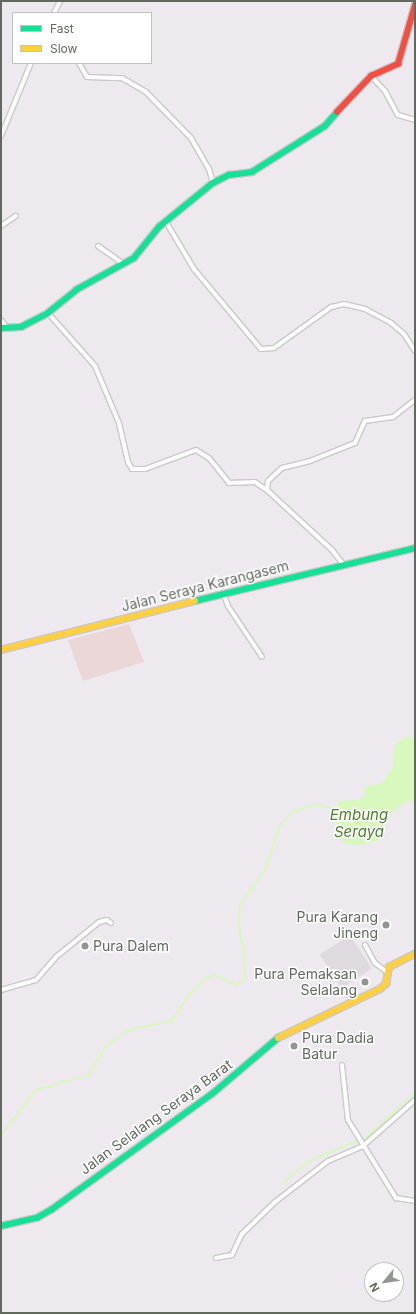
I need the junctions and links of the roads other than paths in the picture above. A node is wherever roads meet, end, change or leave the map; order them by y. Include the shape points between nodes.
1 (60, 1) edge
2 (415, 5) edge
3 (54, 12) edge
4 (30, 64) edge
5 (80, 64) edge
6 (371, 76) junction
7 (415, 120) edge
8 (1, 136) edge
9 (213, 182) junction
10 (16, 216) dead end
11 (166, 222) junction
12 (1, 226) edge
13 (98, 246) dead end
14 (124, 264) junction
15 (48, 313) junction
16 (1, 320) edge
17 (4, 328) edge
18 (415, 351) edge
19 (415, 400) edge
20 (267, 490) junction
21 (415, 548) edge
22 (343, 564) junction
23 (224, 595) junction
24 (1, 650) edge
25 (262, 657) dead end
26 (111, 923) dead end
27 (365, 945) dead end
28 (415, 954) edge
29 (387, 972) junction
30 (1, 990) edge
31 (342, 1065) dead end
32 (415, 1100) edge
33 (362, 1146) junction
34 (415, 1201) edge
35 (1, 1226) edge
36 (216, 1258) dead end

1 - 3 street
2 - 6 street via 400,61
4 - 8 street via 18,88
5 - 9 street via 87,77 122,78 146,92 191,138
6 - 7 street via 385,91 398,115
6 - 9 street via 321,129 252,172 229,175
9 - 11 street
10 - 12 street
11 - 14 street via 134,258
11 - 18 street via 194,269 261,349 271,350 331,307 344,304 365,309 391,323 404,334
13 - 14 street
14 - 15 street via 76,290
15 - 17 street via 21,326
15 - 20 street via 95,366 119,423 132,469 145,469 196,450 209,458 229,483 255,482
16 - 17 street
19 - 20 street via 393,417 365,421 355,443 276,472 268,481
20 - 22 street via 332,550
21 - 22 street, Jalan Seraya Karangasem
22 - 23 street, Jalan Seraya Karangasem
23 - 24 street, Jalan Seraya Karangasem
23 - 25 street via 228,606
26 - 30 street via 103,920 99,922 56,957 36,980
27 - 29 street via 375,962
28 - 29 street, Jalan Selalang Seraya Barat via 391,965
29 - 35 street, Jalan Selalang Seraya Barat via 386,984 380,989 272,1041 212,1094 51,1210 37,1218
31 - 33 street via 348,1120
32 - 33 street
33 - 34 street via 396,1198
33 - 36 street via 320,1167 254,1220 241,1236 232,1255

